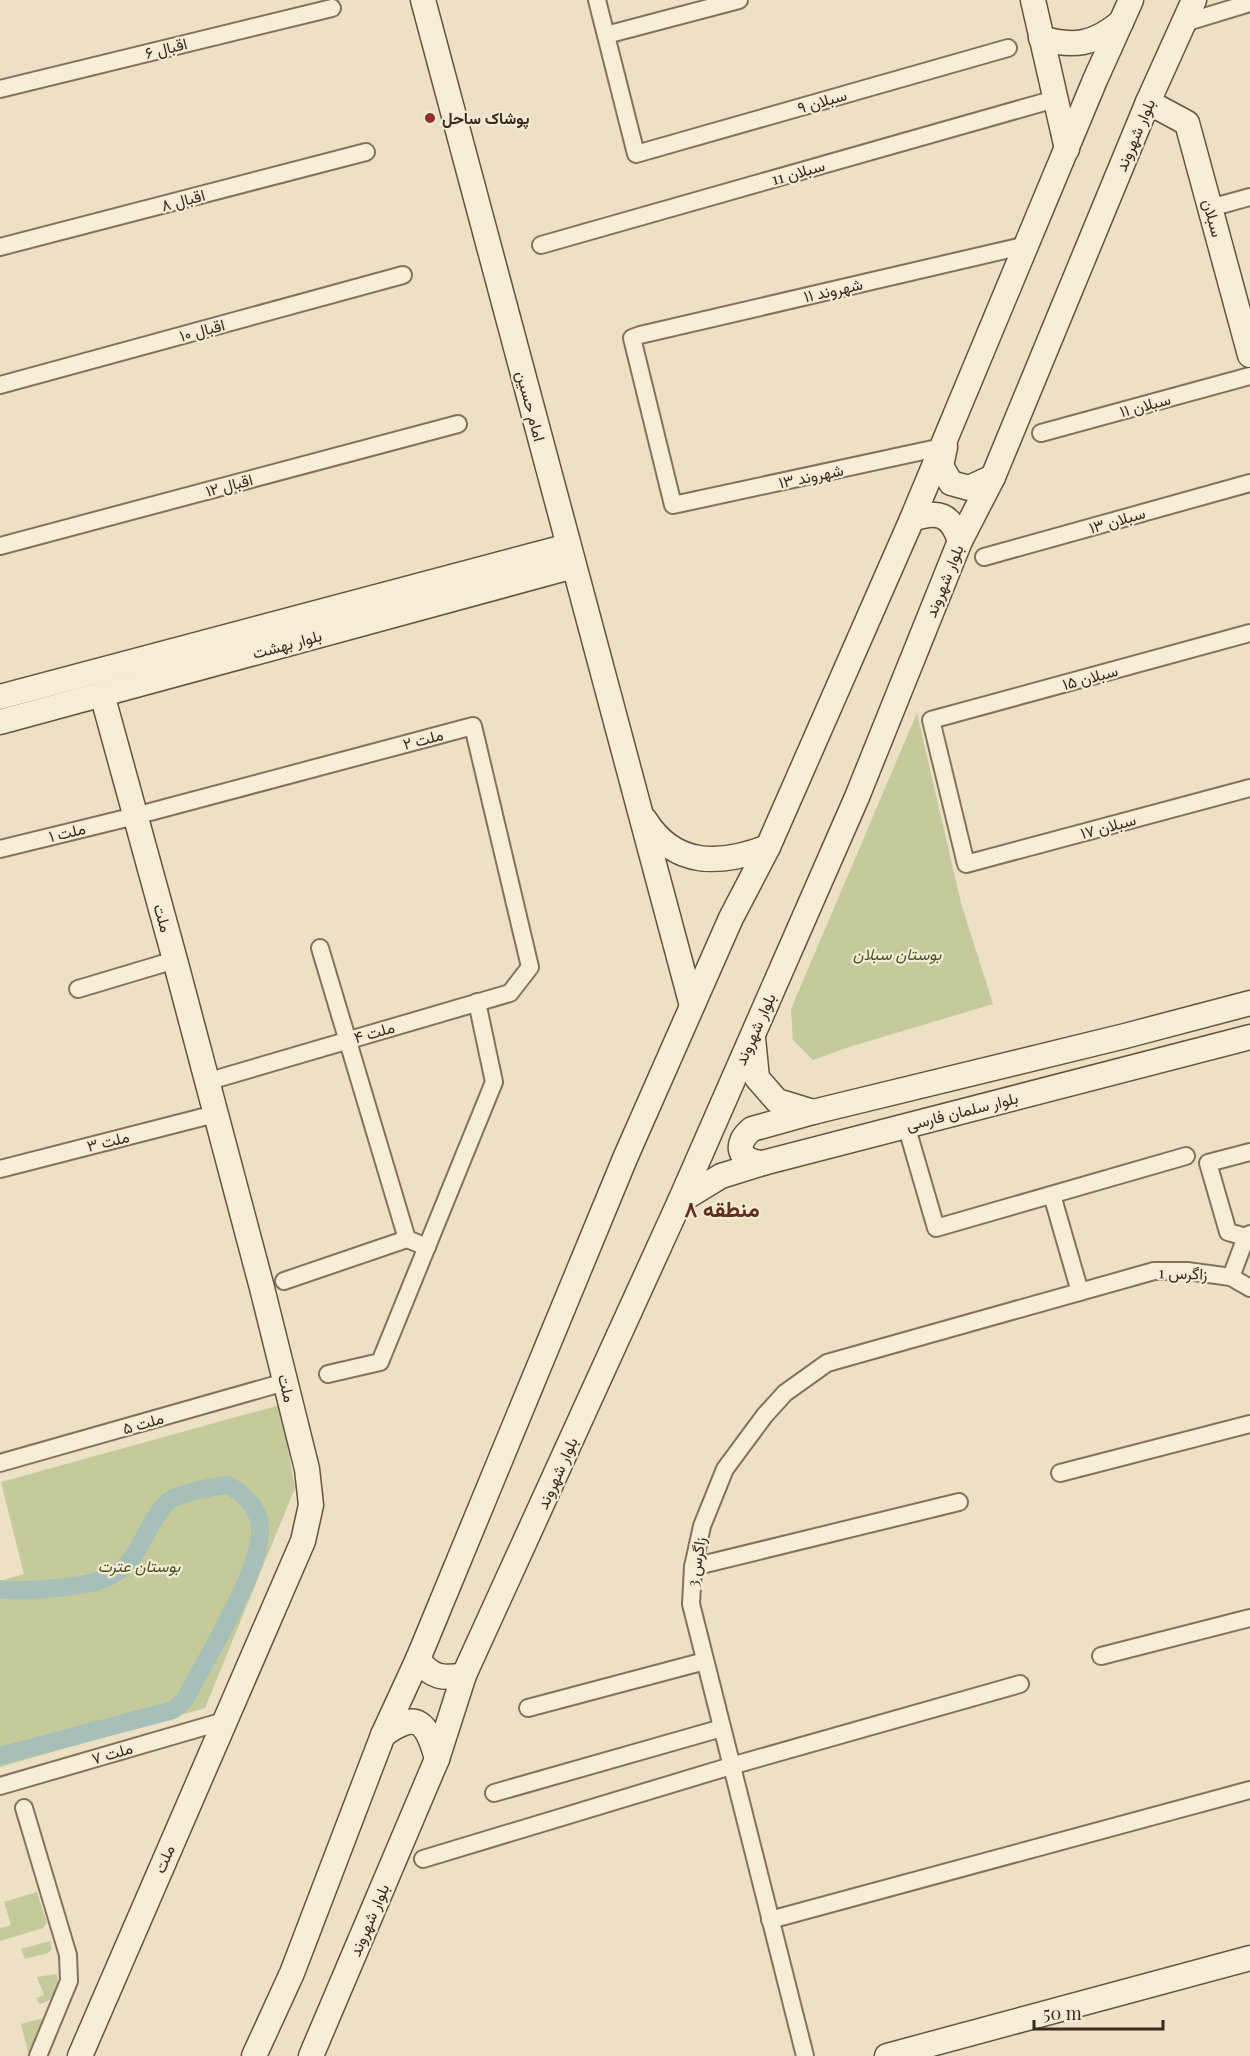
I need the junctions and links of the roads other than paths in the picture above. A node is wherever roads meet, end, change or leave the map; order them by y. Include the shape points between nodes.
1 (423, 0) edge
2 (597, 0) edge
3 (739, 0) edge
4 (1033, 0) edge
5 (1131, 0) edge
6 (1194, 0) edge
7 (1250, 3) edge
8 (332, 8) dead end
9 (1121, 22) junction
10 (1184, 23) junction
11 (606, 35) junction
12 (1041, 38) junction
13 (1008, 48) dead end
14 (0, 88) edge
15 (1055, 99) junction
16 (1148, 102) junction
17 (1067, 148) junction
18 (366, 152) dead end
19 (1250, 197) edge
20 (1210, 208) junction
21 (541, 244) dead end
22 (1027, 245) junction
23 (0, 247) edge
24 (404, 275) dead end
25 (1249, 349) edge
26 (1250, 376) edge
27 (0, 385) edge
28 (458, 424) dead end
29 (1041, 434) dead end
30 (944, 443) junction
31 (993, 477) junction
32 (1250, 483) edge
33 (680, 504) joint
34 (912, 519) junction
35 (960, 542) junction
36 (0, 546) edge
37 (571, 556) junction
38 (984, 557) dead end
39 (1250, 633) edge
40 (102, 694) junction
41 (0, 697) edge
42 (0, 722) edge
43 (1250, 789) edge
44 (641, 812) junction
45 (135, 816) junction
46 (768, 847) junction
47 (0, 849) edge
48 (966, 864) joint
49 (320, 948) dead end
50 (175, 960) junction
51 (530, 967) joint
52 (78, 989) dead end
53 (477, 1002) junction
54 (1250, 1003) edge
55 (692, 1006) junction
56 (753, 1035) junction
57 (1250, 1037) edge
58 (346, 1041) junction
59 (206, 1082) junction
60 (813, 1112) junction
61 (215, 1114) junction
62 (906, 1125) junction
63 (1250, 1152) edge
64 (1186, 1156) dead end
65 (763, 1163) junction
66 (0, 1169) edge
67 (1052, 1195) junction
68 (680, 1201) junction
69 (1248, 1236) edge
70 (407, 1239) junction
71 (427, 1247) junction
72 (1231, 1277) junction
73 (284, 1281) dead end
74 (1250, 1288) edge
75 (1080, 1292) junction
76 (328, 1374) dead end
77 (285, 1382) junction
78 (1250, 1424) edge
79 (0, 1463) edge
80 (1060, 1473) dead end
81 (959, 1502) dead end
82 (693, 1567) junction
83 (1250, 1618) edge
84 (1101, 1656) dead end
85 (418, 1659) junction
86 (705, 1661) junction
87 (464, 1675) junction
88 (1020, 1684) dead end
89 (528, 1708) dead end
90 (224, 1721) junction
91 (722, 1728) junction
92 (383, 1735) junction
93 (437, 1759) junction
94 (731, 1766) junction
95 (0, 1786) edge
96 (1250, 1790) edge
97 (494, 1793) dead end
98 (24, 1808) dead end
99 (423, 1859) dead end
100 (770, 1920) junction
101 (1250, 1959) edge
102 (38, 2056) edge
103 (80, 2056) edge
104 (254, 2056) edge
105 (311, 2056) edge
106 (805, 2056) edge
107 (887, 2056) edge

1 - 37 main road, امام حسین
2 - 11 street
3 - 11 street
4 - 12 main road
5 - 9 main road
6 - 10 main road, بلوار شهروند
7 - 10 street
8 - 14 street, اقبال ۶
9 - 12 main road via 1108,33 1075,44
9 - 17 main road
10 - 16 main road, بلوار شهروند
11 - 13 street, سبلان ۹ via 636,154
12 - 15 main road
15 - 17 main road
15 - 21 street, سبلان 11
16 - 20 main road, سبلان via 1187,123
16 - 31 main road, بلوار شهروند
17 - 22 main road
18 - 23 street, اقبال ۸
19 - 20 street
20 - 25 main road, سبلان
22 - 30 main road
22 - 33 street, شهروند ۱۱ via 632,338 670,498 673,504
24 - 27 street, اقبال ۱۰
26 - 29 street, سبلان ۱۱
28 - 36 street, اقبال ۱۲
30 - 31 main road via 941,466 951,483 969,488
30 - 33 street, شهروند ۱۳
30 - 34 main road
31 - 35 main road, بلوار شهروند
32 - 38 street, سبلان ۱۳
34 - 35 main road via 928,513 942,516 956,527
34 - 46 main road
35 - 56 main road, بلوار شهروند via 857,797
37 - 40 main road, بلوار بهشت
37 - 41 main road, بلوار بهشت
37 - 44 main road, امام حسین
39 - 48 street, سبلان ۱۵ via 931,720
40 - 42 main road, بلوار بهشت
40 - 45 main road, ملت
43 - 48 street, سبلان ۱۷
44 - 46 main road via 654,835 675,850 698,858 723,860
44 - 55 main road, امام حسین
45 - 47 street, ملت ۱
45 - 50 main road, ملت
45 - 51 street, ملت ۲ via 473,726
46 - 55 main road
49 - 58 street
50 - 52 street
50 - 59 main road, ملت
51 - 53 street, ملت ۴ via 510,993
53 - 58 street, ملت ۴
53 - 71 street via 494,1082
54 - 60 main road, بلوار سلمان فارسی
55 - 85 main road
56 - 60 main road via 757,1078 777,1101
56 - 68 main road, بلوار شهروند
57 - 62 main road, بلوار سلمان فارسی
58 - 59 street, ملت ۴
58 - 70 street
59 - 61 main road, ملت
60 - 65 main road, بلوار سلمان فارسی via 752,1129 744,1136 740,1146 744,1156
61 - 66 street, ملت ۳
61 - 77 main road, ملت
62 - 65 main road, بلوار سلمان فارسی
62 - 67 street via 936,1228
63 - 69 street via 1208,1163 1228,1232
64 - 67 street
65 - 68 main road, بلوار سلمان فارسی via 721,1176
67 - 75 street
68 - 87 main road, بلوار شهروند
69 - 72 street
70 - 71 street
70 - 73 street
71 - 76 street via 380,1362
72 - 74 street, زاگرس 1
72 - 75 street, زاگرس 1 via 1154,1271
75 - 82 street, زاگرس 3 via 827,1363 810,1375 785,1393 765,1415 725,1469 702,1526
77 - 79 street, ملت ۵
77 - 90 main road, ملت via 307,1469 311,1505 303,1541
78 - 80 street
81 - 82 street
82 - 86 street, زاگرس 3 via 691,1604
83 - 84 street
85 - 87 main road via 437,1676
85 - 92 main road
86 - 89 street
86 - 91 street, زاگرس 3
87 - 93 main road, بلوار شهروند
88 - 94 street
90 - 95 street, ملت ۷
90 - 103 main road, ملت
91 - 94 street, زاگرس 3
91 - 97 street
92 - 93 main road via 398,1724 418,1724 427,1730
92 - 104 main road via 292,1973
93 - 105 main road, بلوار شهروند
94 - 99 street
94 - 100 street, زاگرس 3
96 - 100 street
98 - 102 street via 68,1955 69,1981
100 - 106 street, زاگرس 3
101 - 107 main road

